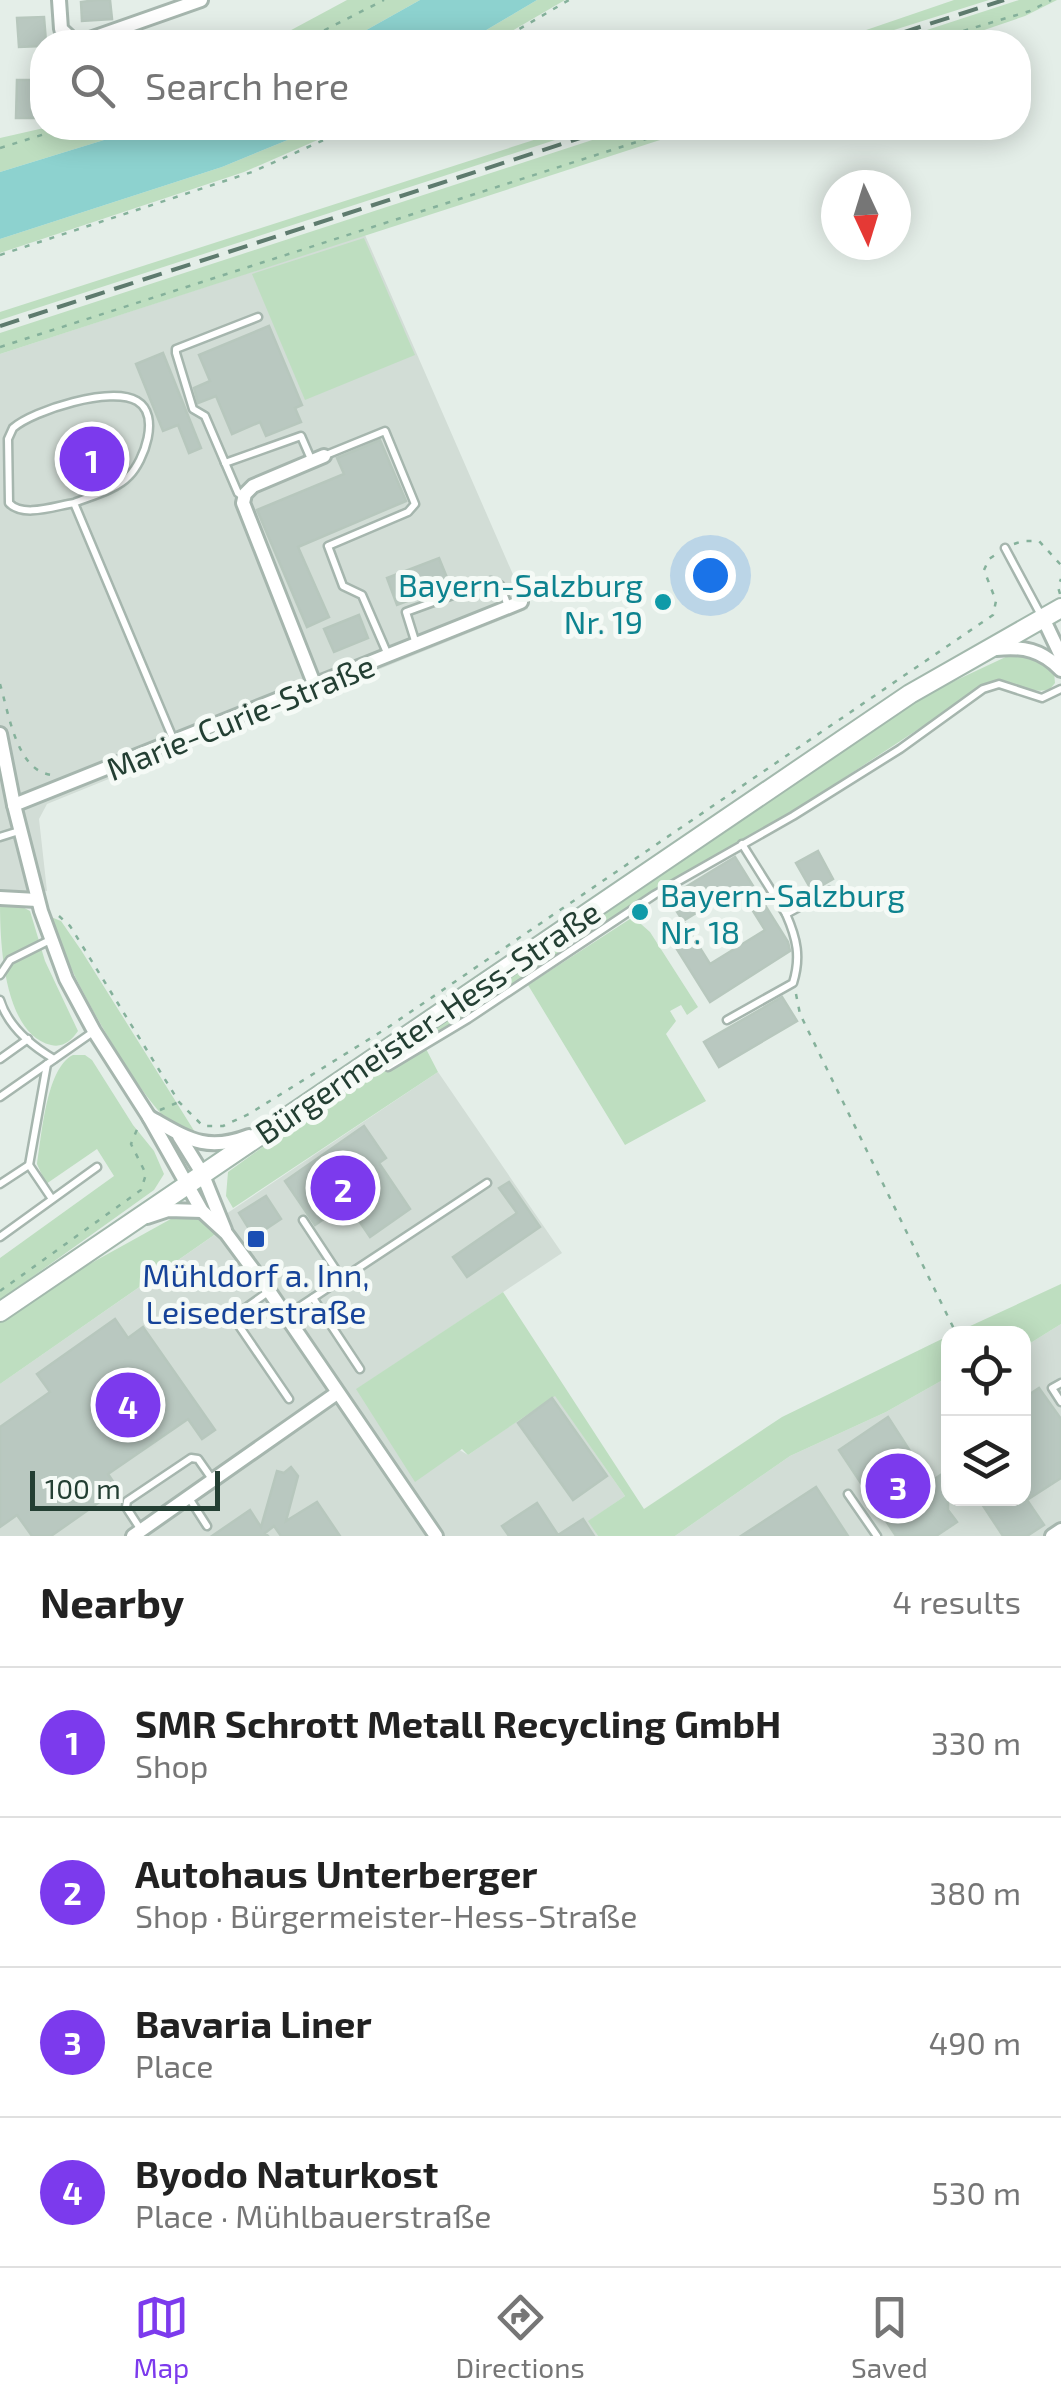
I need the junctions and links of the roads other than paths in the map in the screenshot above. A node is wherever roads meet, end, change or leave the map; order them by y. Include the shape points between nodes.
1 (60, 0) edge
2 (200, 0) edge
3 (62, 30) edge
4 (115, 30) edge
5 (258, 317) dead end
6 (318, 458) junction
7 (225, 464) junction
8 (244, 498) junction
9 (74, 503) junction
10 (1005, 548) dead end
11 (515, 605) joint
12 (1061, 608) edge
13 (1043, 618) junction
14 (416, 645) junction
15 (984, 650) junction
16 (388, 656) junction
17 (1061, 656) edge
18 (1061, 670) edge
19 (314, 686) junction
20 (1061, 689) edge
21 (1, 740) edge
22 (175, 742) junction
23 (14, 805) junction
24 (21, 831) junction
25 (0, 837) edge
26 (742, 844) junction
27 (829, 891) dead end
28 (0, 898) edge
29 (39, 906) junction
30 (786, 914) junction
31 (51, 940) junction
32 (0, 973) edge
33 (0, 1000) edge
34 (2, 1014) edge
35 (726, 1020) dead end
36 (94, 1031) junction
37 (28, 1039) junction
38 (0, 1059) edge
39 (50, 1062) junction
40 (388, 1067) dead end
41 (0, 1098) edge
42 (149, 1116) junction
43 (267, 1129) junction
44 (177, 1132) junction
45 (29, 1164) junction
46 (97, 1167) dead end
47 (202, 1173) junction
48 (487, 1183) dead end
49 (0, 1184) edge
50 (186, 1185) junction
51 (52, 1199) junction
52 (202, 1211) junction
53 (302, 1220) dead end
54 (131, 1222) junction
55 (226, 1232) junction
56 (0, 1237) edge
57 (342, 1279) junction
58 (270, 1291) junction
59 (313, 1298) junction
60 (0, 1312) edge
61 (286, 1316) junction
62 (360, 1369) dead end
63 (1061, 1382) edge
64 (337, 1393) junction
65 (288, 1400) dead end
66 (1061, 1402) edge
67 (213, 1480) junction
68 (848, 1494) dead end
69 (188, 1497) junction
70 (208, 1526) dead end
71 (1061, 1530) edge
72 (138, 1533) edge
73 (436, 1536) edge
74 (877, 1536) edge
75 (1052, 1536) edge

1 - 3 street
2 - 4 street
5 - 7 lane via 176,348 193,409 205,416
6 - 7 lane via 301,436
6 - 8 street via 253,486
6 - 16 lane via 385,430 415,504 328,546 343,586 362,595
7 - 8 lane
8 - 19 street
9 - 9 lane via 129,476 146,449 148,414 138,401 111,395 71,403 13,428 8,439 14,509
9 - 22 lane
10 - 13 lane
11 - 14 street, Marie-Curie-Straße
11 - 14 lane via 490,580 406,612
12 - 13 main road, Bürgermeister-Hess-Straße
13 - 15 main road, Bürgermeister-Hess-Straße
13 - 17 street
14 - 16 street, Marie-Curie-Straße
15 - 18 street via 1032,650
15 - 43 main road, Bürgermeister-Hess-Straße via 894,704
16 - 19 street, Marie-Curie-Straße
19 - 22 street, Marie-Curie-Straße
20 - 26 lane via 1042,698 999,684 983,690 900,750
21 - 23 street
22 - 23 street, Marie-Curie-Straße
23 - 24 street
24 - 25 lane
24 - 29 street
26 - 30 lane
26 - 40 lane
27 - 30 lane
28 - 29 street
29 - 31 street
30 - 35 lane via 800,962 793,983
31 - 32 lane via 10,960
31 - 36 street
33 - 34 lane
34 - 37 lane
36 - 39 lane
36 - 42 street
37 - 38 lane
37 - 39 lane
39 - 41 lane
39 - 45 lane
42 - 44 street
42 - 50 street
43 - 44 street via 214,1145
43 - 47 main road, Bürgermeister-Hess-Straße
44 - 47 street
45 - 49 lane
45 - 51 lane
46 - 51 lane
47 - 50 main road, Bürgermeister-Hess-Straße
47 - 55 street
48 - 57 lane
50 - 52 street
50 - 54 main road, Bürgermeister-Hess-Straße
51 - 56 lane
52 - 54 street via 168,1210
52 - 55 street
53 - 57 lane
54 - 60 main road, Bürgermeister-Hess-Straße
55 - 58 street
57 - 59 lane
58 - 61 street
58 - 65 lane via 234,1317
59 - 61 lane
59 - 62 lane
61 - 64 street
63 - 66 lane via 1052,1388
64 - 67 street
64 - 73 street
67 - 69 street
67 - 72 lane via 191,1458 128,1500
68 - 74 lane
69 - 70 lane
69 - 72 street
71 - 75 street

